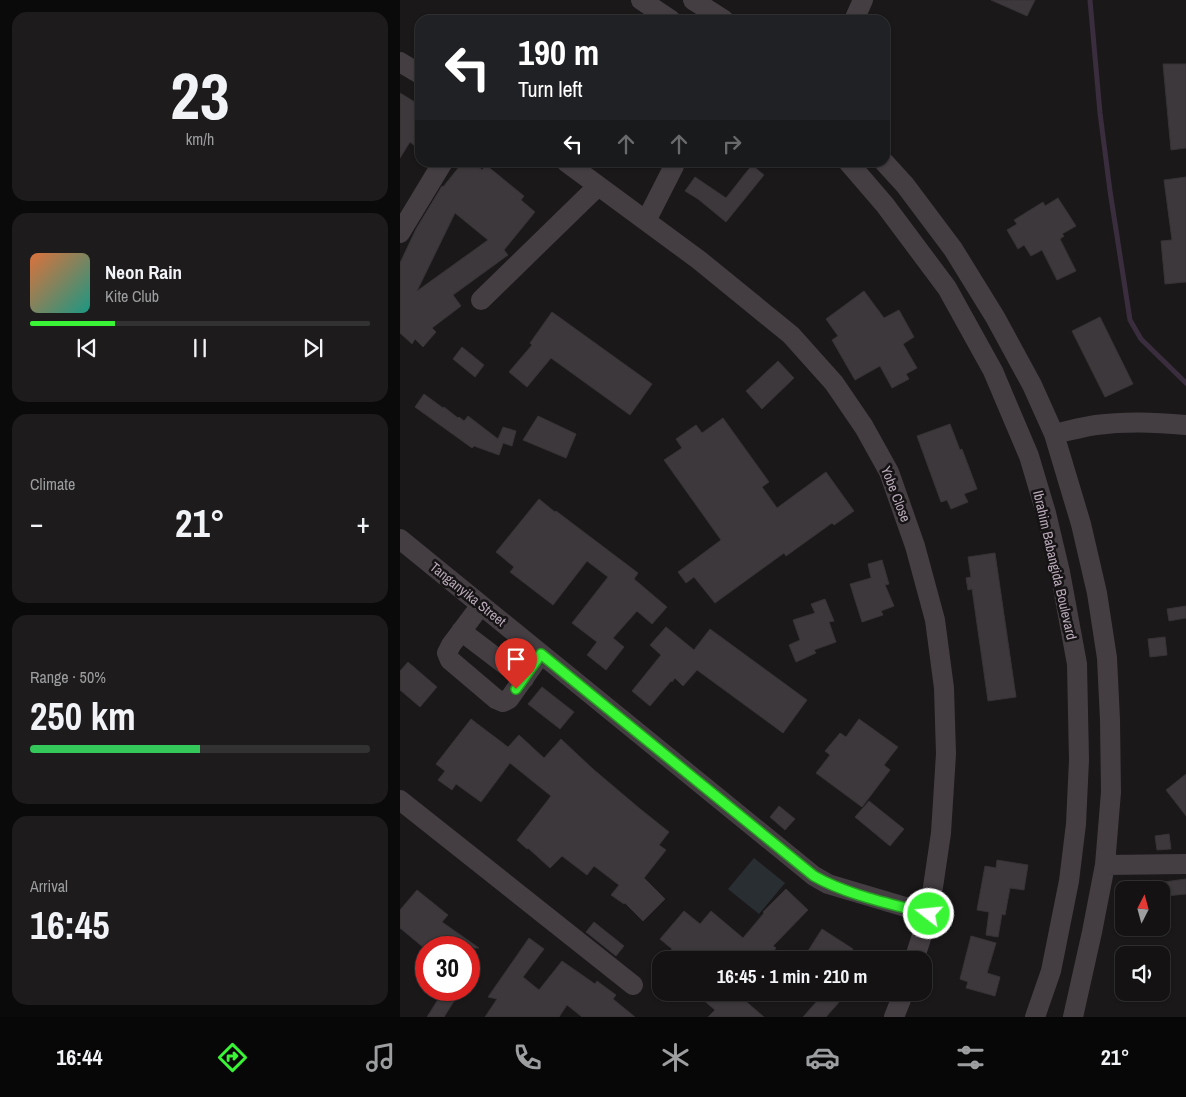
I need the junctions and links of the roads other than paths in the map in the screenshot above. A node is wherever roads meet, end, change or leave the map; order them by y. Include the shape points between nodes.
1 (641, 0) edge
2 (693, 0) edge
3 (863, 0) edge
4 (664, 15) edge
5 (716, 15) edge
6 (856, 15) edge
7 (400, 62) edge
8 (415, 71) edge
9 (440, 167) edge
10 (573, 167) edge
11 (673, 167) edge
12 (852, 167) edge
13 (888, 167) edge
14 (598, 186) junction
15 (646, 221) junction
16 (400, 233) edge
17 (481, 300) dead end
18 (1186, 425) edge
19 (1054, 434) junction
20 (400, 539) edge
21 (481, 605) junction
22 (461, 631) junction
23 (541, 654) junction
24 (524, 679) junction
25 (400, 800) edge
26 (1105, 864) junction
27 (1186, 864) edge
28 (929, 914) junction
29 (917, 951) edge
30 (633, 985) dead end
31 (900, 1001) edge
32 (894, 1017) edge
33 (1035, 1017) edge
34 (1073, 1017) edge

1 - 4 street
2 - 5 street
3 - 6 street
7 - 8 street
9 - 16 street
10 - 14 street, Yobe Close
11 - 15 street
12 - 33 street, Ibrahim Babangida Boulevard via 947,288 993,371 1029,456 1060,572 1077,664 1077,806 1069,881 1051,971
13 - 19 street via 953,249 1032,385
14 - 15 street, Yobe Close
14 - 17 street
15 - 28 street, Yobe Close via 791,335 834,383 889,472 915,546 935,620 944,688 946,754 941,833
18 - 19 street via 1158,422 1110,424
19 - 26 street via 1081,524 1097,593 1106,658 1111,792
20 - 21 street, Tanganyika Street
21 - 22 street
21 - 23 street, Tanganyika Street
22 - 24 street
22 - 24 street via 447,653 450,660 496,700 509,700
23 - 24 street
23 - 28 street, Tanganyika Street via 814,876 828,884
25 - 30 street
26 - 27 street
26 - 34 street
28 - 29 street, Yobe Close
31 - 32 street

